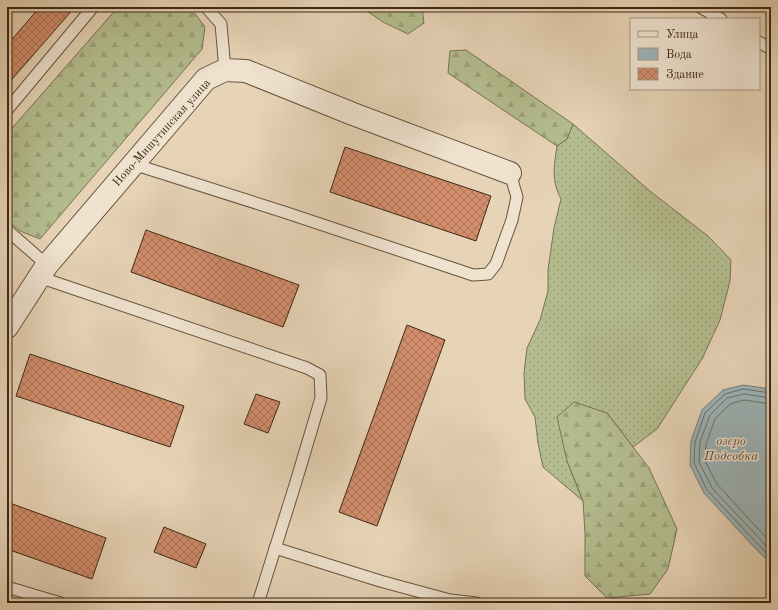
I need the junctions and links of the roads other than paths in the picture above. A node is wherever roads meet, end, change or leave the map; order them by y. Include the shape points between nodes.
1 (93, 7) edge
2 (206, 7) edge
3 (700, 7) edge
4 (719, 18) edge
5 (760, 43) edge
6 (771, 49) edge
7 (225, 70) junction
8 (7, 110) edge
9 (133, 164) junction
10 (510, 172) joint
11 (7, 230) edge
12 (43, 271) junction
13 (7, 328) edge
14 (275, 548) junction
15 (7, 587) edge
16 (61, 603) edge
17 (258, 603) edge
18 (477, 603) edge

1 - 8 lane
2 - 7 lane via 221,24
3 - 4 lane
5 - 6 lane
7 - 9 street, Ново-Мишутинская улица via 206,79
7 - 10 street, Ново-Мишутинская улица via 246,71
9 - 10 lane via 472,275 488,274 496,264 512,220 517,197
9 - 12 street, Ново-Мишутинская улица
11 - 12 lane
12 - 13 street, Ново-Мишутинская улица
12 - 14 lane via 320,375 321,398
14 - 17 lane
14 - 18 lane via 380,581 450,600
15 - 16 lane

